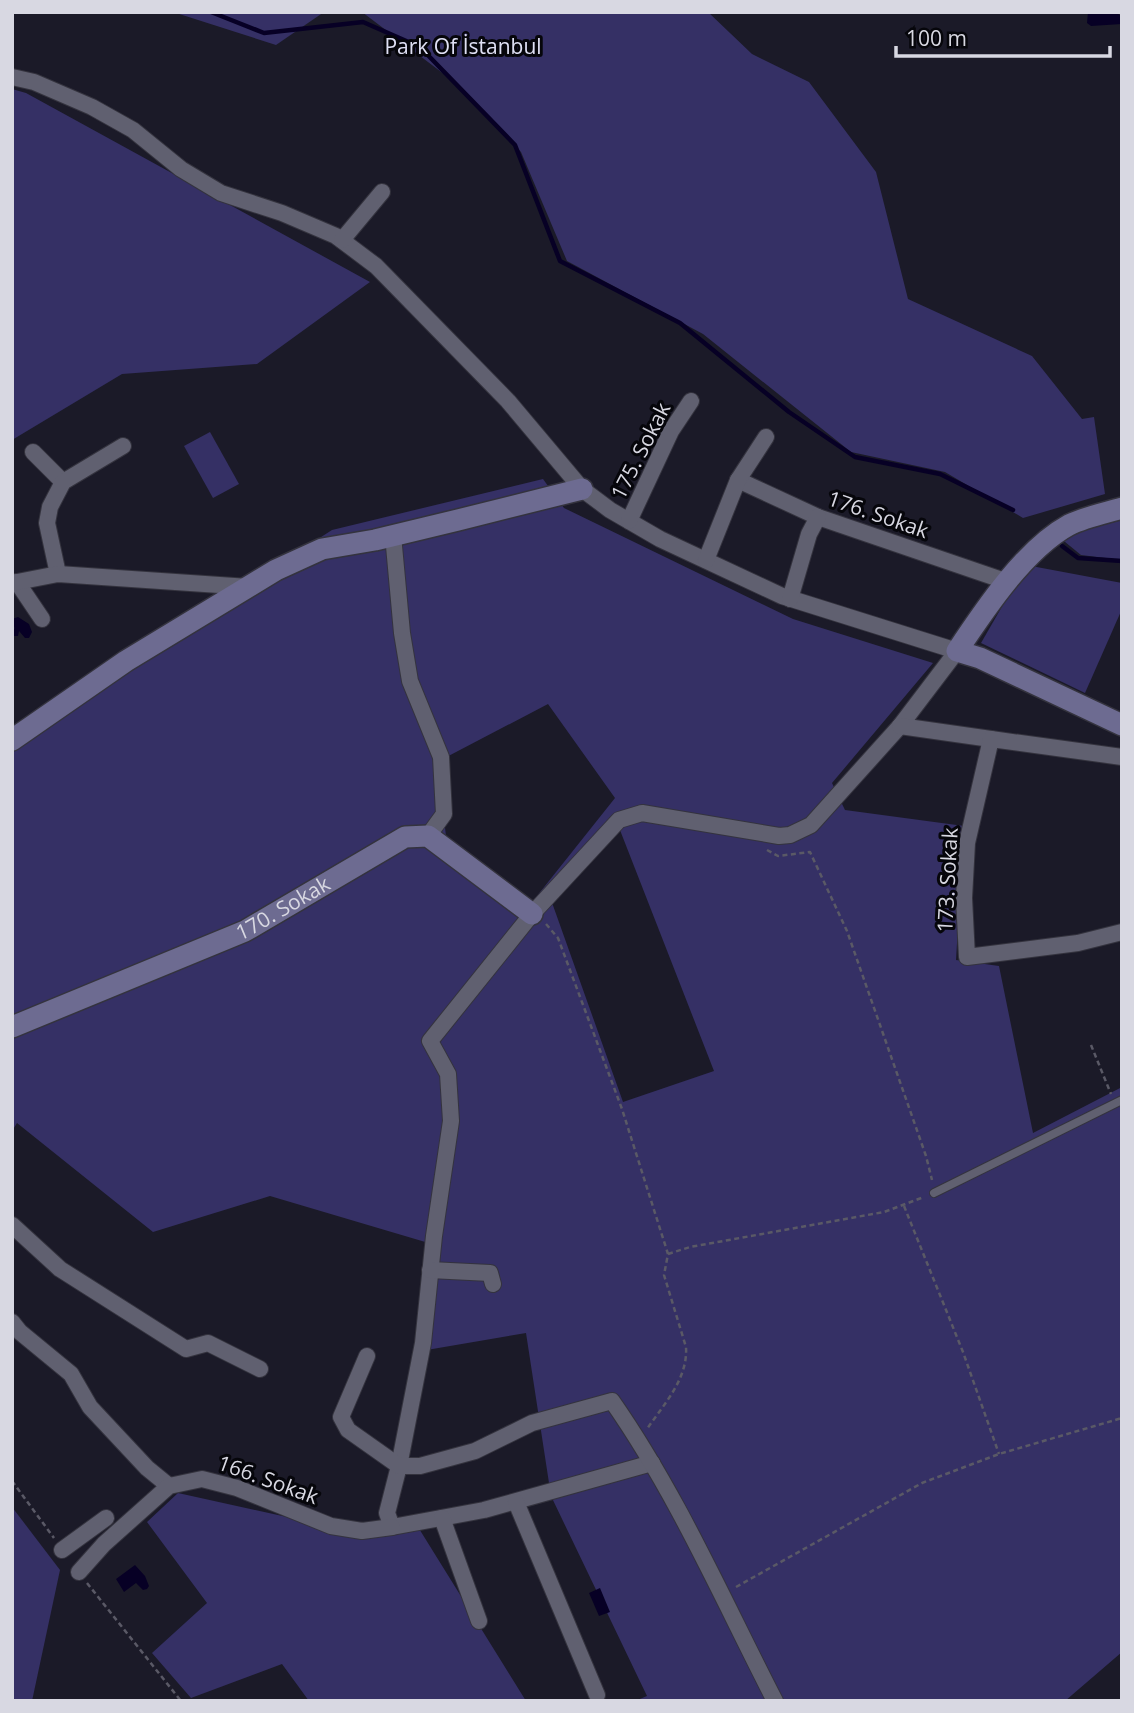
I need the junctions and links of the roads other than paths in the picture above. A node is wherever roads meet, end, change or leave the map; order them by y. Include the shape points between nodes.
1 (12, 76) edge
2 (382, 192) dead end
3 (342, 240) junction
4 (691, 401) dead end
5 (766, 437) dead end
6 (124, 446) dead end
7 (33, 452) dead end
8 (738, 480) junction
9 (63, 482) junction
10 (582, 489) junction
11 (1122, 508) edge
12 (818, 517) junction
13 (629, 521) junction
14 (393, 536) junction
15 (706, 560) junction
16 (58, 574) junction
17 (15, 582) edge
18 (1008, 582) junction
19 (249, 587) junction
20 (790, 599) junction
21 (42, 619) dead end
22 (957, 651) junction
23 (1122, 725) edge
24 (900, 726) junction
25 (991, 739) junction
26 (12, 740) edge
27 (1122, 757) edge
28 (428, 836) junction
29 (532, 914) junction
30 (1122, 932) edge
31 (12, 1027) edge
32 (1118, 1101) edge
33 (934, 1193) road end
34 (12, 1225) edge
35 (430, 1270) junction
36 (493, 1284) dead end
37 (12, 1322) edge
38 (367, 1356) dead end
39 (260, 1369) dead end
40 (652, 1463) junction
41 (399, 1466) junction
42 (169, 1486) junction
43 (516, 1502) junction
44 (106, 1518) dead end
45 (442, 1518) junction
46 (392, 1527) junction
47 (62, 1550) road end
48 (79, 1573) road end
49 (479, 1621) dead end
50 (597, 1695) dead end
51 (775, 1701) edge

1 - 3 street via 92,107 133,130 181,169 221,193
2 - 3 street
3 - 10 street via 376,265 508,401
4 - 13 street, 175. Sokak via 671,431
5 - 8 street
6 - 9 street
7 - 9 street
8 - 12 street, 176. Sokak
8 - 15 street
9 - 16 street via 47,523
10 - 13 street
10 - 14 street
11 - 18 street via 1070,524 1033,551
12 - 18 street, 176. Sokak
12 - 20 street
13 - 15 street
14 - 19 street via 322,549
14 - 28 street via 410,681 441,757 444,814
15 - 20 street
16 - 17 street
16 - 19 street
17 - 21 street
18 - 22 street
19 - 26 street via 126,661
20 - 22 street
22 - 23 street
22 - 24 street
24 - 25 street
24 - 29 street via 811,825 779,836 642,813 619,820
25 - 27 street
25 - 30 street, 173. Sokak via 967,843 967,957 1078,943
28 - 29 street
28 - 31 street, 170. Sokak via 405,837 245,931
29 - 35 street via 430,1041 448,1074 452,1121
32 - 33 lane
34 - 39 street via 60,1269 186,1349 208,1343
35 - 36 street via 491,1273
35 - 41 street via 423,1343
37 - 42 street via 71,1374 90,1407
38 - 41 street via 341,1417 348,1430
40 - 41 street via 612,1401 532,1423 475,1451 420,1466
40 - 43 street, 166. Sokak
40 - 51 street
41 - 46 street via 387,1513
42 - 46 street, 166. Sokak via 202,1479 237,1488 331,1526 362,1531
42 - 48 street
43 - 45 street, 166. Sokak
43 - 50 street
44 - 47 street
45 - 46 street, 166. Sokak
45 - 49 street

